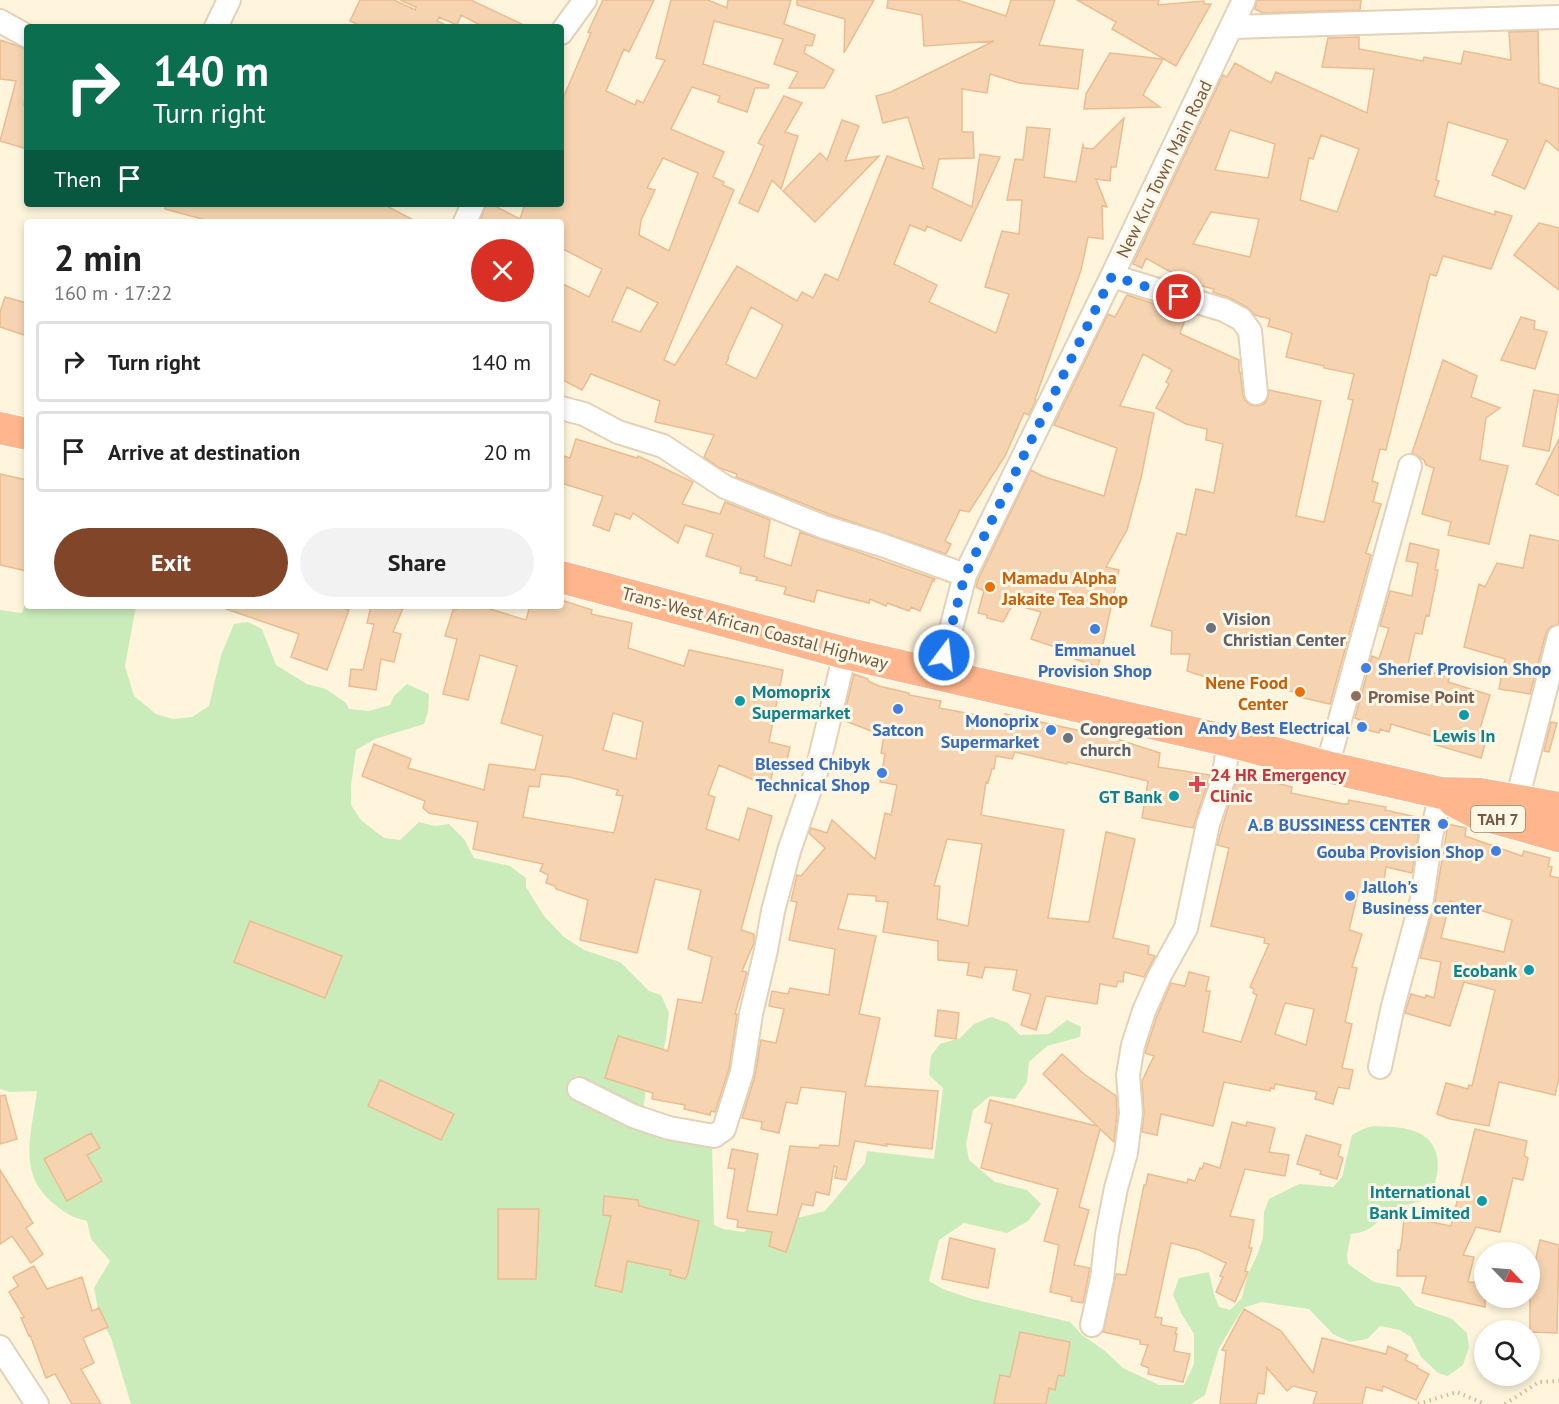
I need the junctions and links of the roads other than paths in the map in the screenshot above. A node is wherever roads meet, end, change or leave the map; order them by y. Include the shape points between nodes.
1 (229, 0) edge
2 (585, 0) edge
3 (1244, 0) edge
4 (1559, 17) edge
5 (0, 21) edge
6 (217, 24) edge
7 (1232, 27) junction
8 (564, 29) edge
9 (24, 34) edge
10 (1112, 276) junction
11 (1256, 393) dead end
12 (564, 409) edge
13 (0, 428) edge
14 (24, 433) edge
15 (1410, 466) dead end
16 (965, 575) junction
17 (564, 578) edge
18 (1559, 637) edge
19 (845, 653) junction
20 (939, 675) junction
21 (1229, 741) junction
22 (1327, 767) junction
23 (1441, 793) junction
24 (1517, 800) junction
25 (1559, 808) edge
26 (1559, 836) edge
27 (1380, 1067) dead end
28 (579, 1089) dead end
29 (1092, 1325) dead end
30 (0, 1347) edge
31 (37, 1404) edge

1 - 6 street
2 - 8 street
3 - 7 street, New Kru Town Main Road
4 - 7 street
5 - 9 street
7 - 10 street, New Kru Town Main Road
10 - 11 street via 1224,310 1241,319 1250,331
10 - 16 street, New Kru Town Main Road
12 - 16 street via 663,447 725,487 824,527
13 - 14 highway
15 - 22 street
16 - 20 street, New Kru Town Main Road
17 - 19 highway, Trans-West African Coastal Highway / TAH 7
18 - 24 street
19 - 20 highway, Trans-West African Coastal Highway / TAH 7
19 - 28 street via 818,766 773,911 742,1072 724,1129 714,1136 669,1128 633,1116
20 - 21 highway, Trans-West African Coastal Highway / TAH 7
21 - 22 highway, Trans-West African Coastal Highway / TAH 7
21 - 29 street via 1186,928 1155,986 1134,1045 1128,1075 1131,1113 1126,1153 1116,1188
22 - 23 highway, Trans-West African Coastal Highway / TAH 7
23 - 24 highway, Trans-West African Coastal Highway / TAH 7
23 - 26 highway, Trans-West African Coastal Highway / TAH 7 via 1477,813
23 - 27 street via 1422,899
24 - 25 highway, Trans-West African Coastal Highway / TAH 7
30 - 31 street

